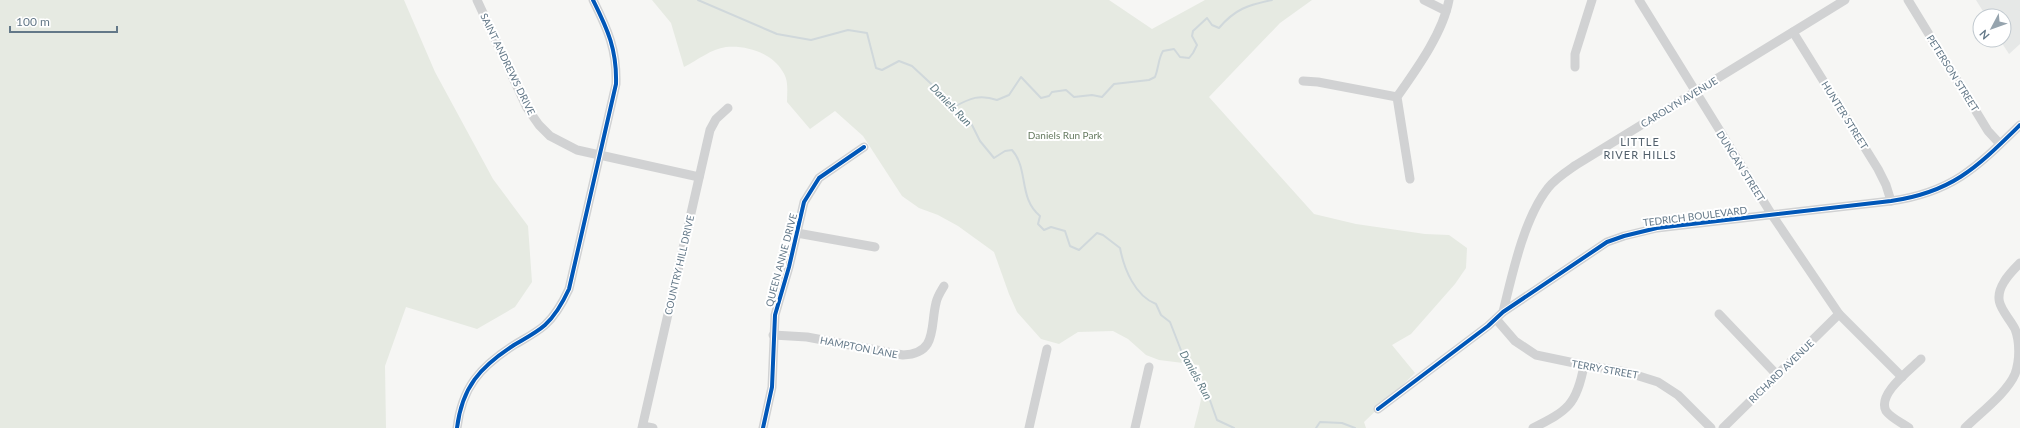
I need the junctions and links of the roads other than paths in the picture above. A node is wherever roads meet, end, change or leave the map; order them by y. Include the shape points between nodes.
1 (477, 0) edge
2 (593, 0) edge
3 (1424, 0) edge
4 (1449, 0) edge
5 (1592, 0) edge
6 (1639, 0) edge
7 (1845, 0) edge
8 (1908, 0) edge
9 (1446, 11) junction
10 (1793, 32) junction
11 (1575, 67) dead end
12 (1303, 81) dead end
13 (1696, 92) junction
14 (1397, 97) junction
15 (728, 108) dead end
16 (2020, 125) edge
17 (2000, 144) junction
18 (864, 147) dead end
19 (601, 156) junction
20 (698, 177) junction
21 (1410, 179) dead end
22 (1891, 202) junction
23 (1772, 215) junction
24 (797, 233) junction
25 (875, 247) dead end
26 (2020, 263) edge
27 (944, 286) dead end
28 (1718, 314) dead end
29 (1840, 314) junction
30 (1500, 315) junction
31 (773, 335) junction
32 (2019, 335) edge
33 (1047, 349) dead end
34 (1921, 359) dead end
35 (1584, 366) junction
36 (1149, 367) dead end
37 (1777, 375) junction
38 (1902, 377) junction
39 (1378, 408) dead end
40 (642, 427) edge
41 (457, 428) edge
42 (653, 428) edge
43 (763, 428) edge
44 (1029, 428) edge
45 (1135, 428) edge
46 (1533, 428) edge
47 (1711, 428) edge
48 (1723, 428) edge
49 (1909, 428) edge
50 (1965, 428) edge

1 - 19 street, SAINT ANDREWS DRIVE via 527,108 539,126 564,145
2 - 19 street via 613,44 616,69 613,104
3 - 9 street
4 - 9 street
5 - 11 street via 1575,54
6 - 13 street, DUNCAN STREET
7 - 10 street, CAROLYN AVENUE
8 - 17 street, PETERSON STREET via 1988,130
9 - 14 street via 1433,39
10 - 13 street, CAROLYN AVENUE
10 - 22 street, HUNTER STREET via 1878,169
12 - 14 street
13 - 23 street, DUNCAN STREET
13 - 30 street, CAROLYN AVENUE via 1576,165 1549,187 1538,202 1528,225
14 - 21 street
15 - 20 street, COUNTRY HILL DRIVE via 716,119 710,130
16 - 17 street, TEDRICH BOULEVARD
17 - 22 street, TEDRICH BOULEVARD via 1977,167 1951,184 1925,195
18 - 24 street, QUEEN ANNE DRIVE via 825,173 813,185 804,202
19 - 20 street, SAINT ANDREWS DRIVE
19 - 41 street via 573,276 563,302 544,326 496,357 478,374 463,400
20 - 40 street, COUNTRY HILL DRIVE
22 - 23 street, TEDRICH BOULEVARD
23 - 29 street, DUNCAN STREET
23 - 30 street, TEDRICH BOULEVARD via 1657,228 1624,236 1592,251
24 - 25 street
24 - 31 street, QUEEN ANNE DRIVE via 776,308
26 - 32 street via 2004,281 1999,294 2002,312
27 - 31 street, HAMPTON LANE via 937,299 931,338 925,347 913,354 903,355 806,337
28 - 37 street
29 - 37 street, RICHARD AVENUE
29 - 38 street, DUNCAN STREET
30 - 35 street, TERRY STREET via 1515,340 1530,352 1544,358
30 - 39 street, TEDRICH BOULEVARD
31 - 43 street, QUEEN ANNE DRIVE via 772,387
32 - 50 street via 2018,363 2011,382
33 - 44 street
34 - 38 street
35 - 46 street via 1579,388 1569,406
35 - 47 street, TERRY STREET via 1626,372 1658,382 1678,395
36 - 45 street
37 - 48 street, RICHARD AVENUE
38 - 49 street via 1887,393 1884,406 1889,415
40 - 42 street

